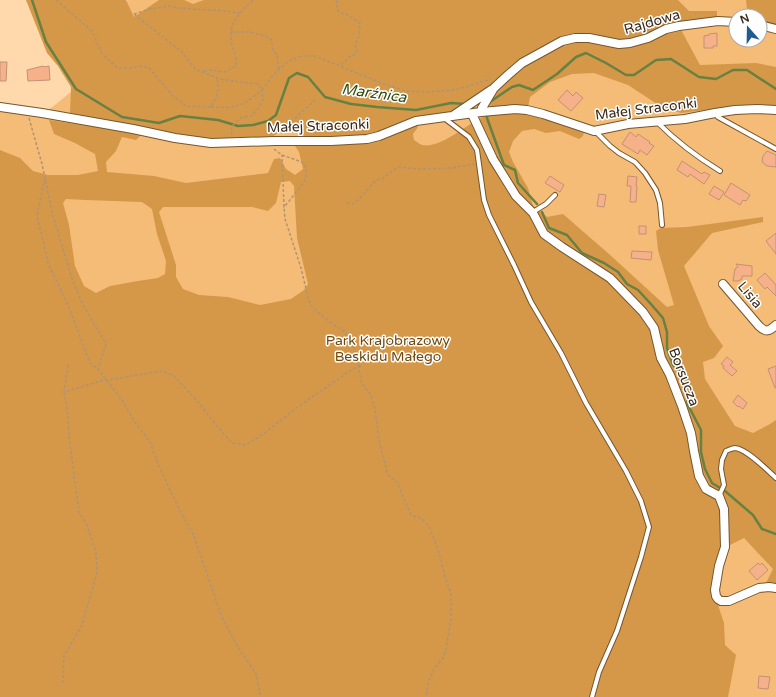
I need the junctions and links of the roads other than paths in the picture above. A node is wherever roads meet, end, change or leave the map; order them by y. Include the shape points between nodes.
1 (728, 22) edge
2 (492, 91) junction
3 (0, 107) edge
4 (482, 110) junction
5 (776, 110) edge
6 (715, 113) junction
7 (472, 114) junction
8 (454, 116) junction
9 (442, 117) junction
10 (657, 121) junction
11 (594, 131) junction
12 (776, 149) edge
13 (720, 171) dead end
14 (555, 195) dead end
15 (532, 213) junction
16 (662, 225) dead end
17 (723, 284) dead end
18 (776, 325) edge
19 (776, 478) edge
20 (720, 494) junction
21 (776, 588) edge
22 (592, 697) edge

1 - 2 street, Rajdowa via 679,26 630,43 575,38 562,42 522,64
2 - 4 street, Rajdowa
2 - 8 street, Rajdowa
3 - 9 street, Małej Straconki via 211,143 367,139 416,121
4 - 7 street, Małej Straconki
4 - 11 street, Małej Straconki via 527,110
5 - 6 street, Małej Straconki
6 - 10 street, Małej Straconki
6 - 12 lane
7 - 8 street, Małej Straconki
7 - 15 street, Borsucza via 493,159 516,196
8 - 9 street, Małej Straconki
9 - 22 lane via 469,138 477,150 484,200 489,215 531,302 626,471 641,501 649,527 617,630 599,672
10 - 11 street, Małej Straconki
10 - 13 lane via 692,153
11 - 16 lane via 619,153 635,162 651,180 660,203
14 - 15 lane
15 - 20 street, Borsucza via 544,234 610,278 643,312 654,328 661,358 670,375 691,433 699,476 706,489
17 - 18 street, Lisia via 763,330 770,330
19 - 20 lane via 747,453 734,448 726,451 722,460 724,485
20 - 21 street via 724,509 725,547 718,572 716,596 720,601 729,601 759,588

